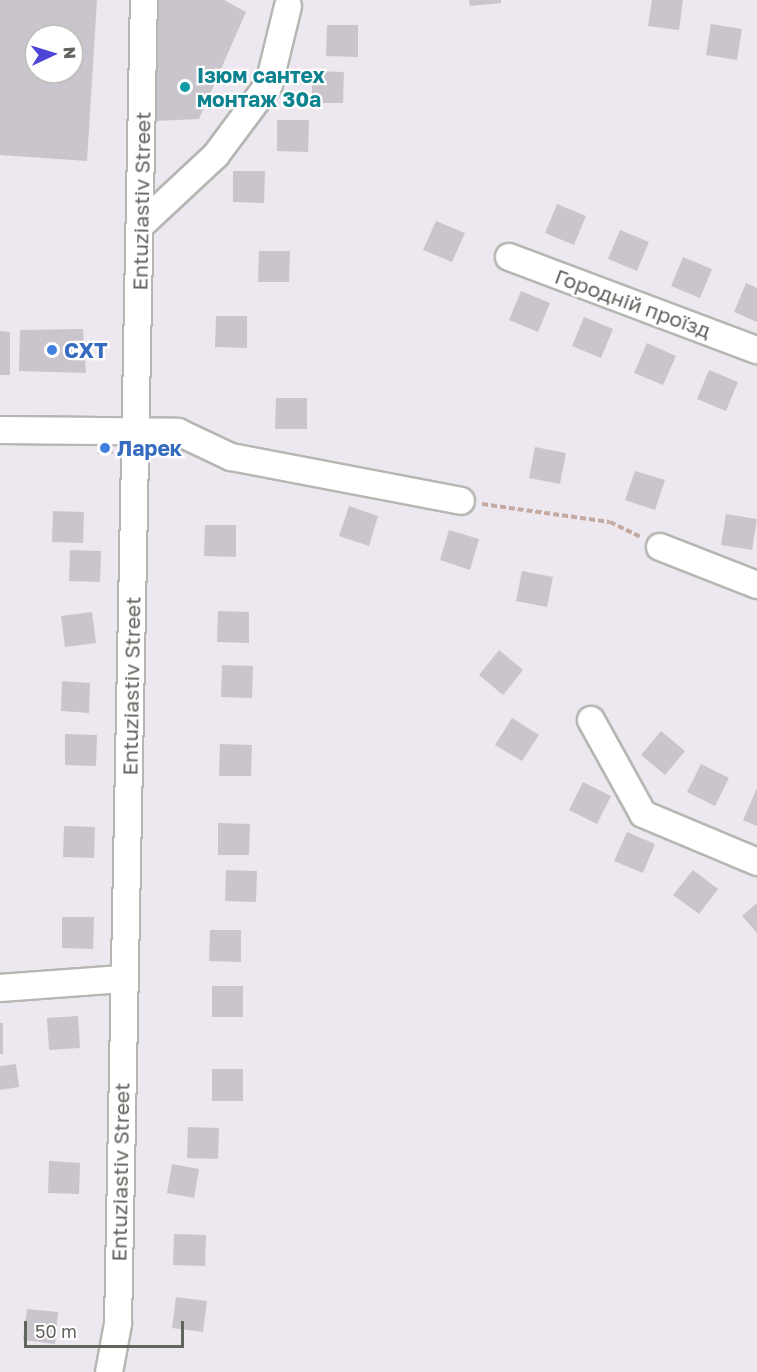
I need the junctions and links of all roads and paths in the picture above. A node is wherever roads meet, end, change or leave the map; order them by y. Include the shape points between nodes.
1 (144, 0) edge
2 (288, 2) edge
3 (141, 225) junction
4 (509, 257) dead end
5 (757, 350) edge
6 (0, 430) edge
7 (137, 434) junction
8 (461, 501) joint
9 (660, 547) joint
10 (757, 585) edge
11 (591, 720) dead end
12 (757, 862) edge
13 (123, 979) junction
14 (0, 988) edge
15 (109, 1372) edge

1 - 3 street, Entuziastiv Street
2 - 3 street via 269,84 216,155
3 - 7 street, Entuziastiv Street
4 - 5 street, Городній проїзд
6 - 7 street
7 - 8 street via 178,432 231,457
7 - 13 street, Entuziastiv Street
8 - 9 path via 610,522
9 - 10 street
11 - 12 street via 643,814
13 - 14 street
13 - 15 street, Entuziastiv Street via 118,1324

